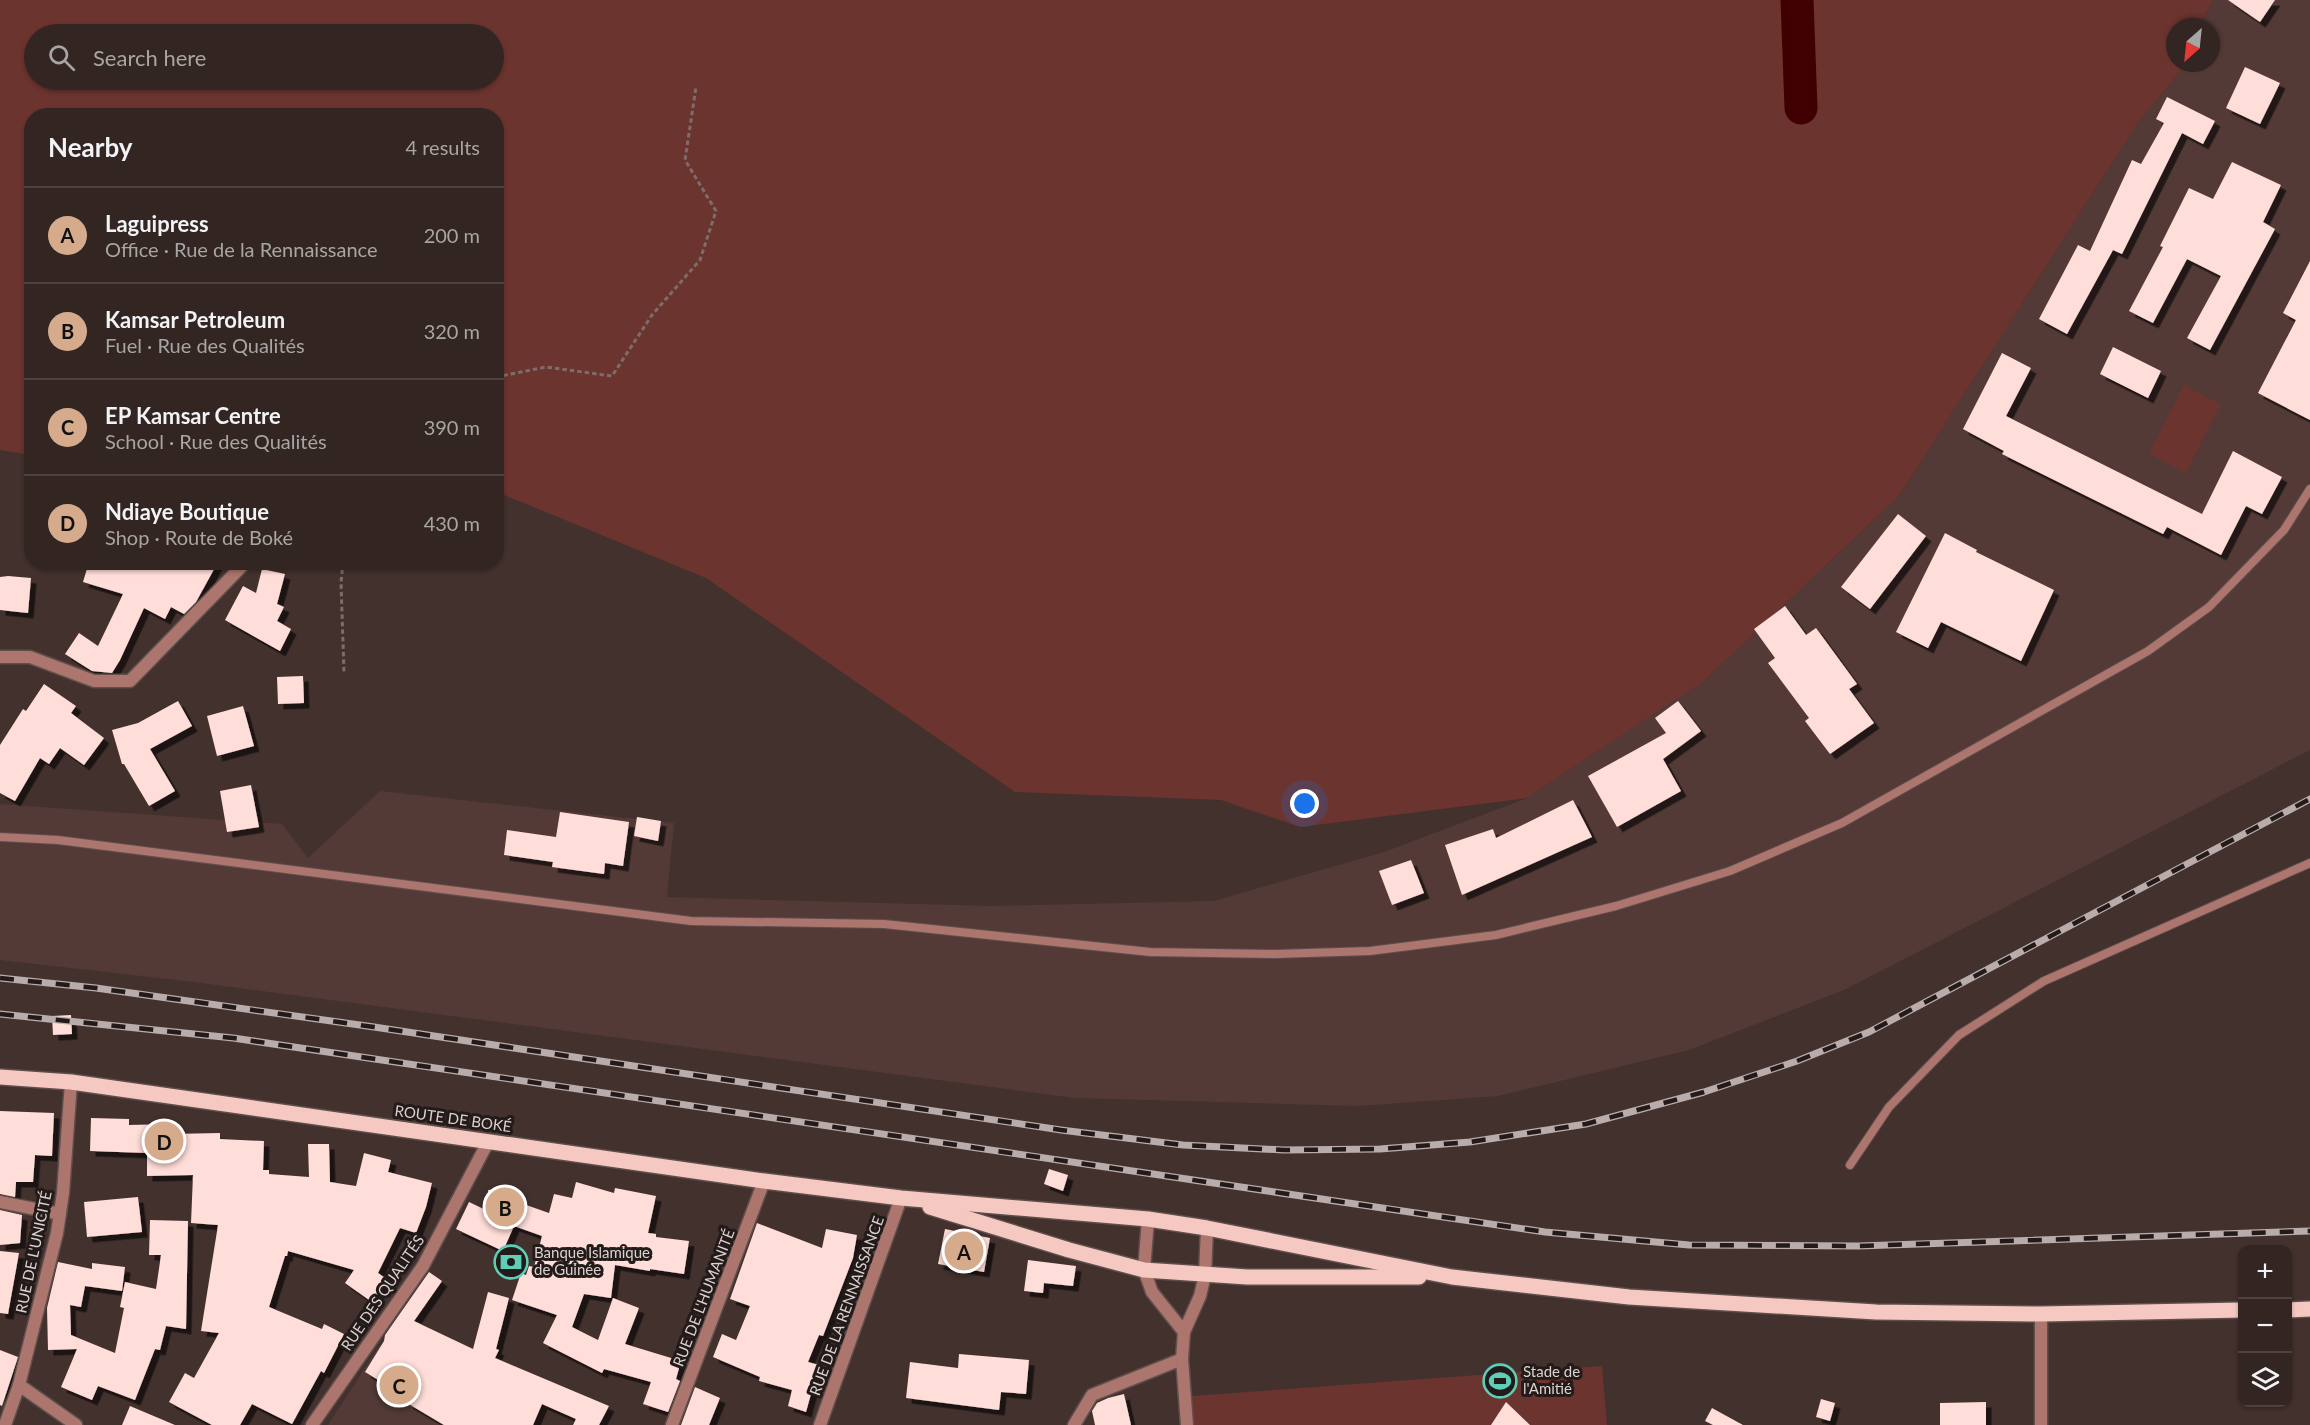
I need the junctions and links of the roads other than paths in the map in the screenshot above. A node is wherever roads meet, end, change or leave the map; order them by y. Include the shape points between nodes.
1 (2310, 489) edge
2 (238, 570) edge
3 (0, 657) edge
4 (0, 837) edge
5 (2310, 863) edge
6 (0, 1077) edge
7 (71, 1082) junction
8 (488, 1142) junction
9 (1850, 1165) dead end
10 (764, 1181) junction
11 (902, 1198) junction
12 (0, 1202) edge
13 (60, 1214) junction
14 (1148, 1219) junction
15 (1207, 1228) junction
16 (1144, 1270) junction
17 (1205, 1275) junction
18 (1452, 1277) junction
19 (2310, 1309) edge
20 (2238, 1310) edge
21 (2292, 1310) edge
22 (2041, 1314) junction
23 (1184, 1332) junction
24 (1182, 1359) junction
25 (19, 1385) junction
26 (5, 1425) edge
27 (76, 1425) edge
28 (312, 1425) edge
29 (672, 1425) edge
30 (820, 1425) edge
31 (1074, 1425) edge
32 (1187, 1425) edge
33 (2041, 1425) edge

1 - 4 lane via 2284,530 2209,607 2148,651 1842,823 1730,871 1616,906 1496,936 1370,951 1150,952 884,924 691,921 58,840
2 - 3 street via 130,681 94,681 30,657
5 - 9 lane via 2044,981 1959,1035 1889,1107
6 - 7 main road, ROUTE DE BOKÉ
7 - 8 main road, ROUTE DE BOKÉ
7 - 13 street, RUE DE L'UNICITÉ
8 - 10 main road, ROUTE DE BOKÉ
8 - 28 street, RUE DES QUALITÉS via 423,1266
10 - 11 main road, ROUTE DE BOKÉ
10 - 29 street, RUE DE L'HUMANITÉ
11 - 14 main road
11 - 16 main road
11 - 30 street, RUE DE LA RENNAISSANCE
12 - 13 street
13 - 25 street, RUE DE L'UNICITÉ
14 - 15 main road
14 - 16 street
15 - 17 street
15 - 18 main road
16 - 17 main road
16 - 23 street via 1152,1292
17 - 18 main road
17 - 23 street
18 - 22 main road via 1629,1297 1781,1307
19 - 21 main road
20 - 22 main road
22 - 33 street
23 - 24 street
24 - 31 street via 1092,1395
24 - 32 street
25 - 26 street, RUE DE L'UNICITÉ
25 - 27 street

